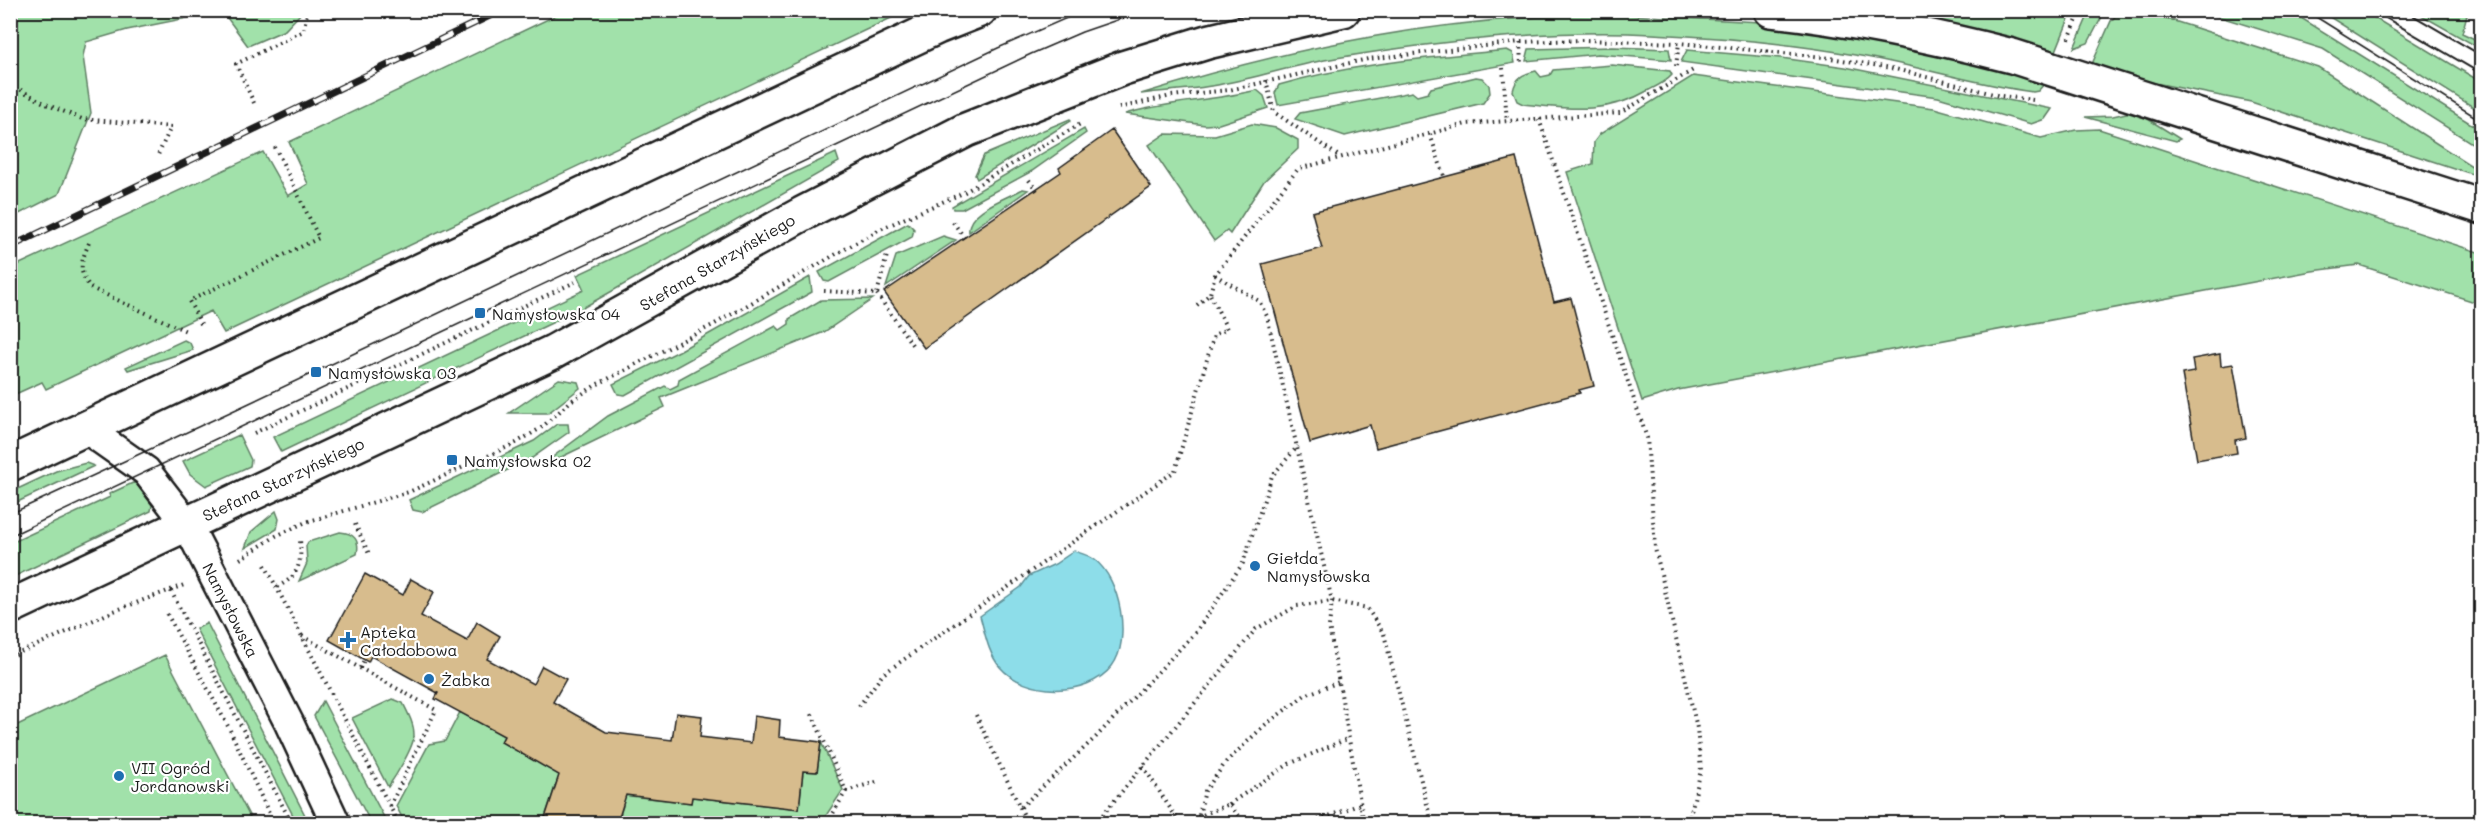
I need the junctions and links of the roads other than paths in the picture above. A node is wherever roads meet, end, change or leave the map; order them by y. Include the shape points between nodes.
1 (967, 10) edge
2 (980, 10) edge
3 (1343, 10) edge
4 (1771, 10) edge
5 (2388, 10) edge
6 (938, 27) junction
7 (2481, 65) edge
8 (2481, 207) edge
9 (85, 428) junction
10 (10, 464) edge
11 (187, 524) junction
12 (10, 607) edge
13 (336, 824) edge

1 - 6 main road
2 - 6 main road
3 - 11 main road, Stefana Starzyńskiego via 1207,42 1134,65 966,130 802,213 553,352
4 - 8 main road via 1938,37 2012,56
5 - 7 lane
6 - 9 main road
9 - 10 main road
9 - 11 street, Namysłowska via 146,471
11 - 12 main road, Stefana Starzyńskiego
11 - 13 street, Namysłowska

